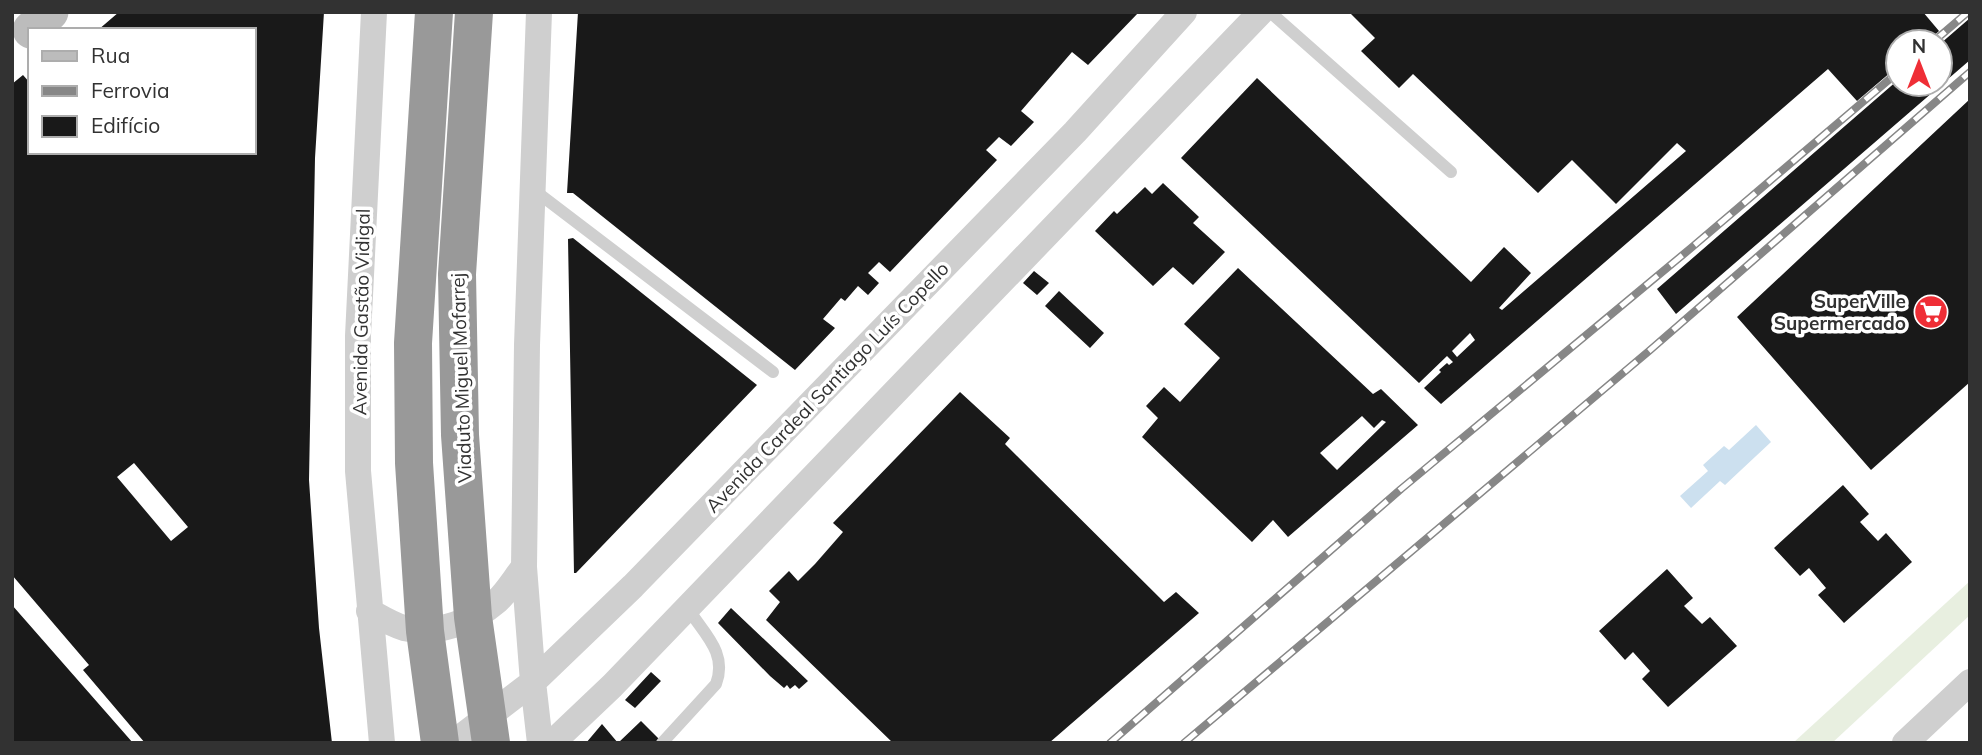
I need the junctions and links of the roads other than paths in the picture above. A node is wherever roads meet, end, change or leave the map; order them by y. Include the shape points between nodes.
1 (50, 12) edge
2 (373, 12) edge
3 (434, 12) edge
4 (474, 12) edge
5 (539, 12) edge
6 (1184, 12) edge
7 (1261, 12) edge
8 (1270, 12) edge
9 (32, 28) edge
10 (28, 32) edge
11 (12, 47) edge
12 (1451, 172) dead end
13 (533, 190) junction
14 (773, 372) dead end
15 (524, 567) junction
16 (687, 607) junction
17 (369, 611) junction
18 (533, 682) junction
19 (1970, 682) edge
20 (382, 743) edge
21 (440, 743) edge
22 (453, 743) edge
23 (491, 743) edge
24 (540, 743) edge
25 (552, 743) edge
26 (662, 743) edge
27 (1905, 743) edge

1 - 9 street
2 - 17 street, Avenida Gastão Vidigal via 358,336 358,471
3 - 21 highway, Viaduto Miguel Mofarrej, bridge via 413,342 414,463 425,631
4 - 23 highway, Viaduto Miguel Mofarrej, bridge via 457,274 460,421 473,617
5 - 13 street
6 - 18 street, Avenida Cardeal Santiago Luís Copello via 885,329
7 - 16 street
8 - 12 lane
10 - 11 street
13 - 14 lane
13 - 15 street
15 - 17 street via 499,600 479,615 450,626 402,627
15 - 18 street
16 - 25 street
16 - 26 lane via 718,653 719,675
17 - 20 street, Avenida Gastão Vidigal
18 - 22 street, Avenida Cardeal Santiago Luís Copello
18 - 24 street
19 - 27 street

